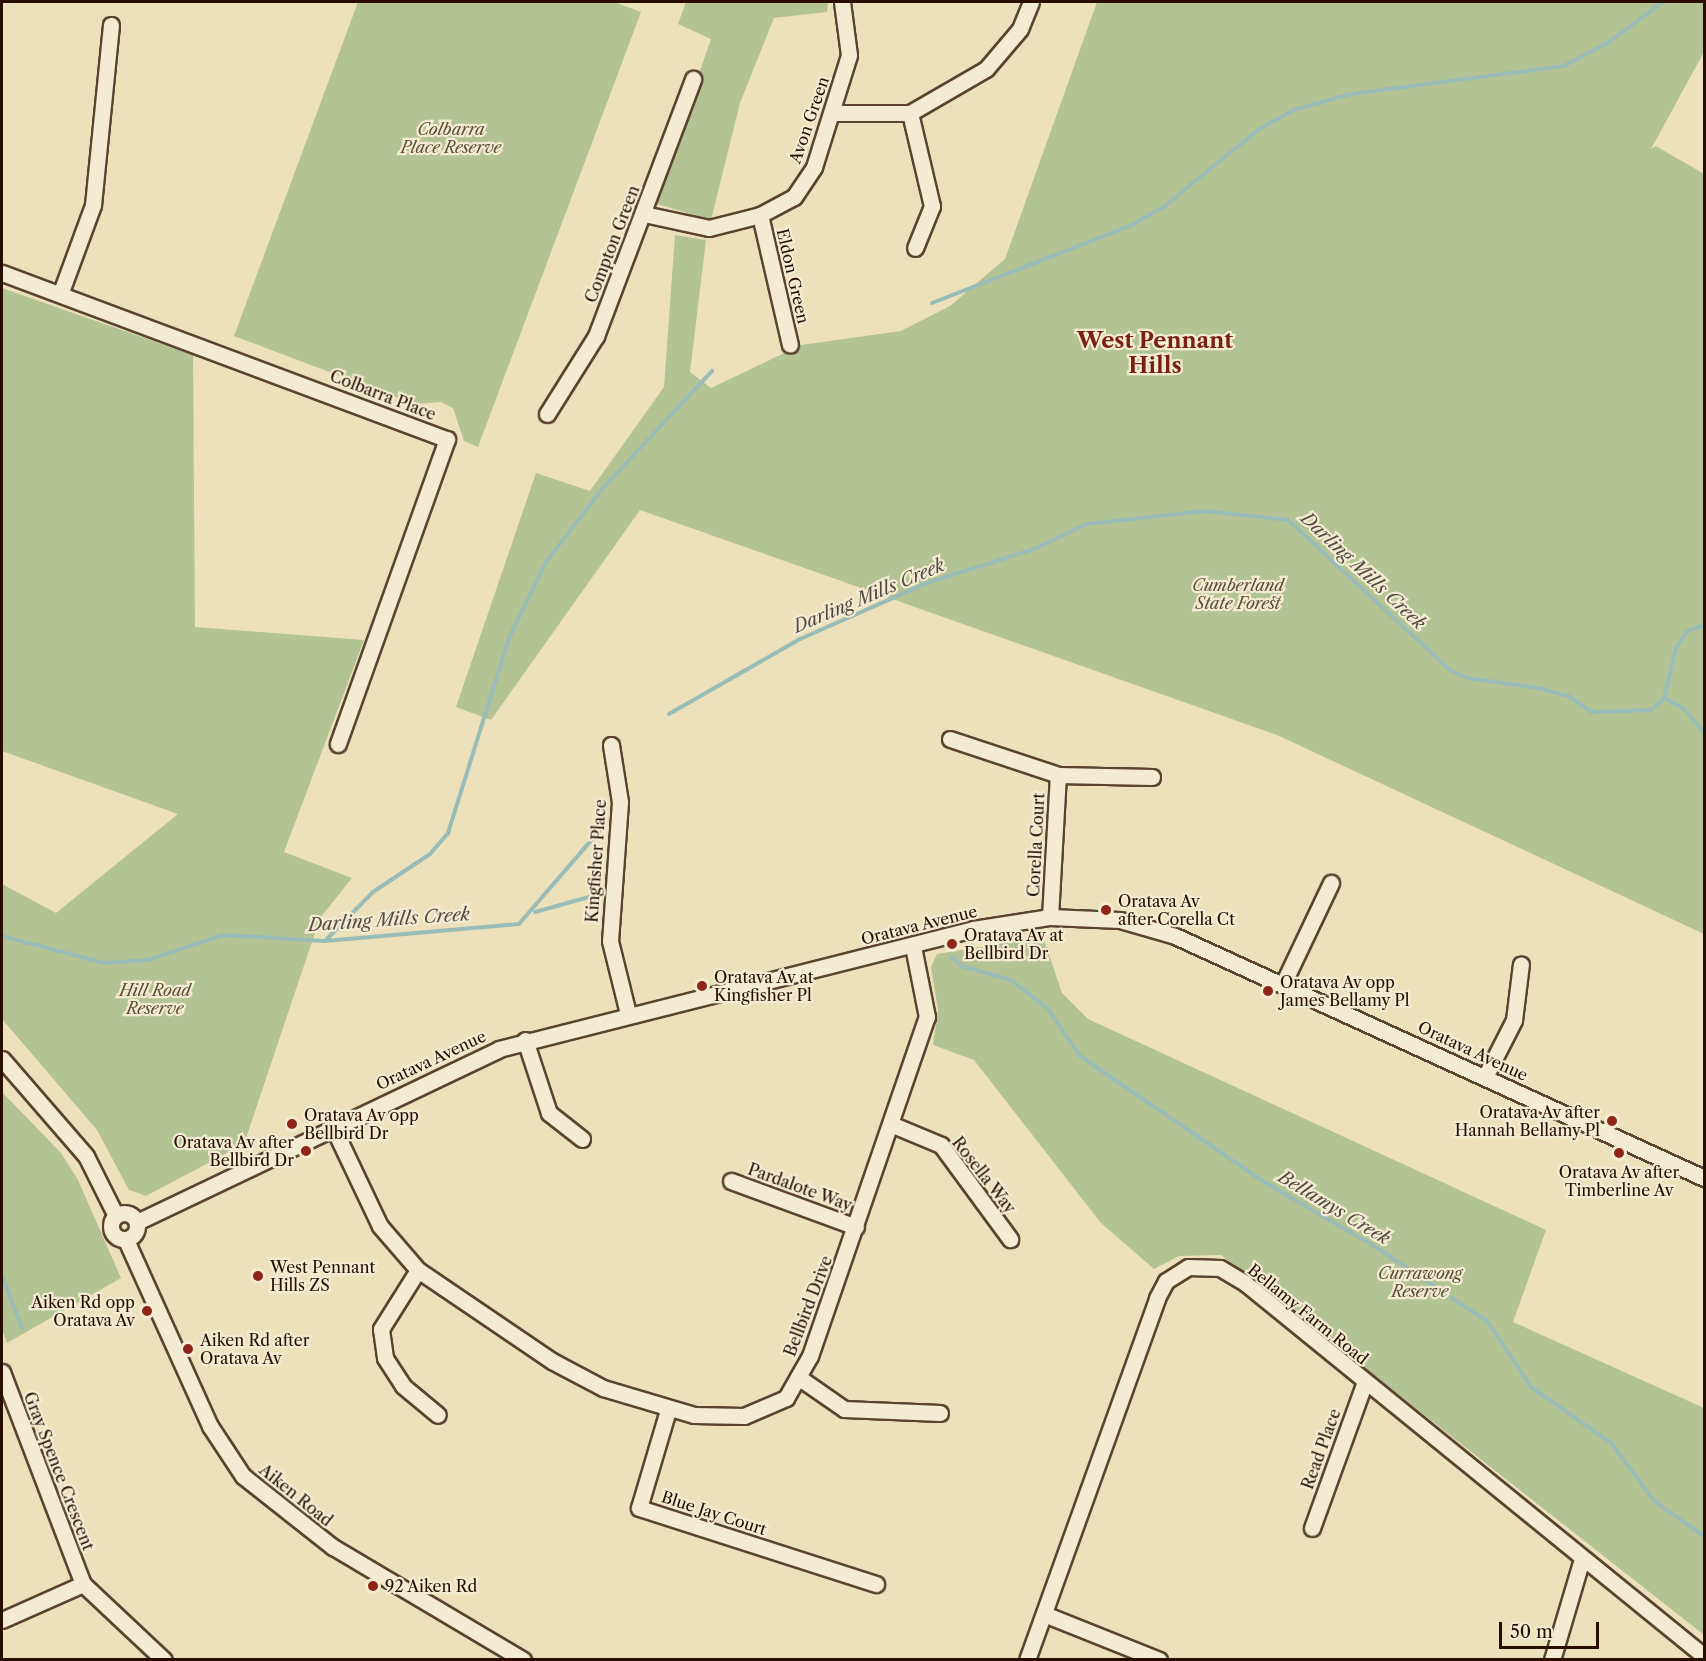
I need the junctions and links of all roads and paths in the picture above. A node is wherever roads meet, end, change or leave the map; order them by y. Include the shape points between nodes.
1 (842, 2) edge
2 (1031, 2) edge
3 (111, 26) dead end
4 (693, 79) dead end
5 (832, 113) junction
6 (910, 113) junction
7 (644, 214) junction
8 (760, 215) junction
9 (915, 248) dead end
10 (2, 273) edge
11 (61, 292) junction
12 (790, 345) dead end
13 (547, 414) dead end
14 (950, 739) dead end
15 (338, 744) dead end
16 (610, 745) dead end
17 (1058, 775) junction
18 (1152, 777) dead end
19 (1331, 883) dead end
20 (1050, 917) junction
21 (914, 946) junction
22 (1521, 963) dead end
23 (1283, 984) junction
24 (628, 1014) junction
25 (525, 1040) junction
26 (2, 1059) edge
27 (1485, 1077) junction
28 (893, 1125) junction
29 (333, 1127) junction
30 (582, 1139) dead end
31 (1704, 1178) edge
32 (731, 1181) dead end
33 (116, 1216) junction
34 (136, 1222) junction
35 (856, 1227) junction
36 (1010, 1239) dead end
37 (126, 1240) junction
38 (418, 1270) junction
39 (2, 1372) edge
40 (798, 1377) junction
41 (1365, 1384) junction
42 (668, 1410) junction
43 (940, 1413) dead end
44 (438, 1415) dead end
45 (1312, 1528) dead end
46 (1582, 1559) junction
47 (83, 1584) junction
48 (876, 1584) dead end
49 (1044, 1614) junction
50 (2, 1620) edge
51 (1704, 1656) edge
52 (164, 1659) edge
53 (524, 1659) edge
54 (1027, 1659) edge
55 (1159, 1659) edge
56 (1552, 1659) edge

1 - 5 street, Avon Green via 849,55
2 - 6 street via 1020,29 986,69
3 - 11 street via 93,205
4 - 7 street, Compton Green
5 - 6 street
5 - 8 street, Avon Green via 814,167 794,197
6 - 9 street via 932,206
7 - 8 street, Avon Green via 709,228
7 - 13 street, Compton Green via 596,336
8 - 12 street, Eldon Green
10 - 11 street, Colbarra Place
11 - 15 street, Colbarra Place via 447,438
14 - 17 street, Corella Court
16 - 24 street, Kingfisher Place via 620,802 610,941
17 - 18 street, Corella Court
17 - 20 street, Corella Court
19 - 23 street
20 - 21 street, Oratava Avenue
20 - 23 street, Oratava Avenue via 1147,927
21 - 24 street, Oratava Avenue
21 - 28 street, Bellbird Drive via 927,1017
22 - 27 street via 1514,1020
23 - 27 street, Oratava Avenue
24 - 25 street, Oratava Avenue
25 - 29 street, Oratava Avenue via 478,1056
25 - 30 street via 549,1113
26 - 33 street via 86,1156
27 - 31 street, Oratava Avenue
28 - 35 street, Bellbird Drive
28 - 36 street, Rosella Way via 941,1145
29 - 34 street, Oratava Avenue
29 - 38 street, Bellbird Drive via 380,1226
32 - 35 street, Pardalote Way
33 - 34 street via 128,1214
33 - 37 street via 112,1232
34 - 37 street via 136,1233
35 - 40 street, Bellbird Drive
37 - 53 street, Aiken Road via 210,1426 243,1476 324,1541
38 - 42 street, Bellbird Drive via 552,1361 603,1388
38 - 44 street via 381,1329 385,1358 403,1386
39 - 47 street, Gray Spence Crescent
40 - 42 street, Bellbird Drive via 786,1398 744,1416
40 - 43 street via 844,1410
41 - 45 street, Read Place
41 - 46 street, Bellamy Farm Road
41 - 49 street, Bellamy Farm Road via 1220,1268 1175,1273 1157,1298
42 - 48 street, Blue Jay Court via 639,1508
46 - 51 street, Bellamy Farm Road
46 - 56 street
47 - 50 street
47 - 52 street
49 - 54 street, Bellamy Farm Road
49 - 55 street

